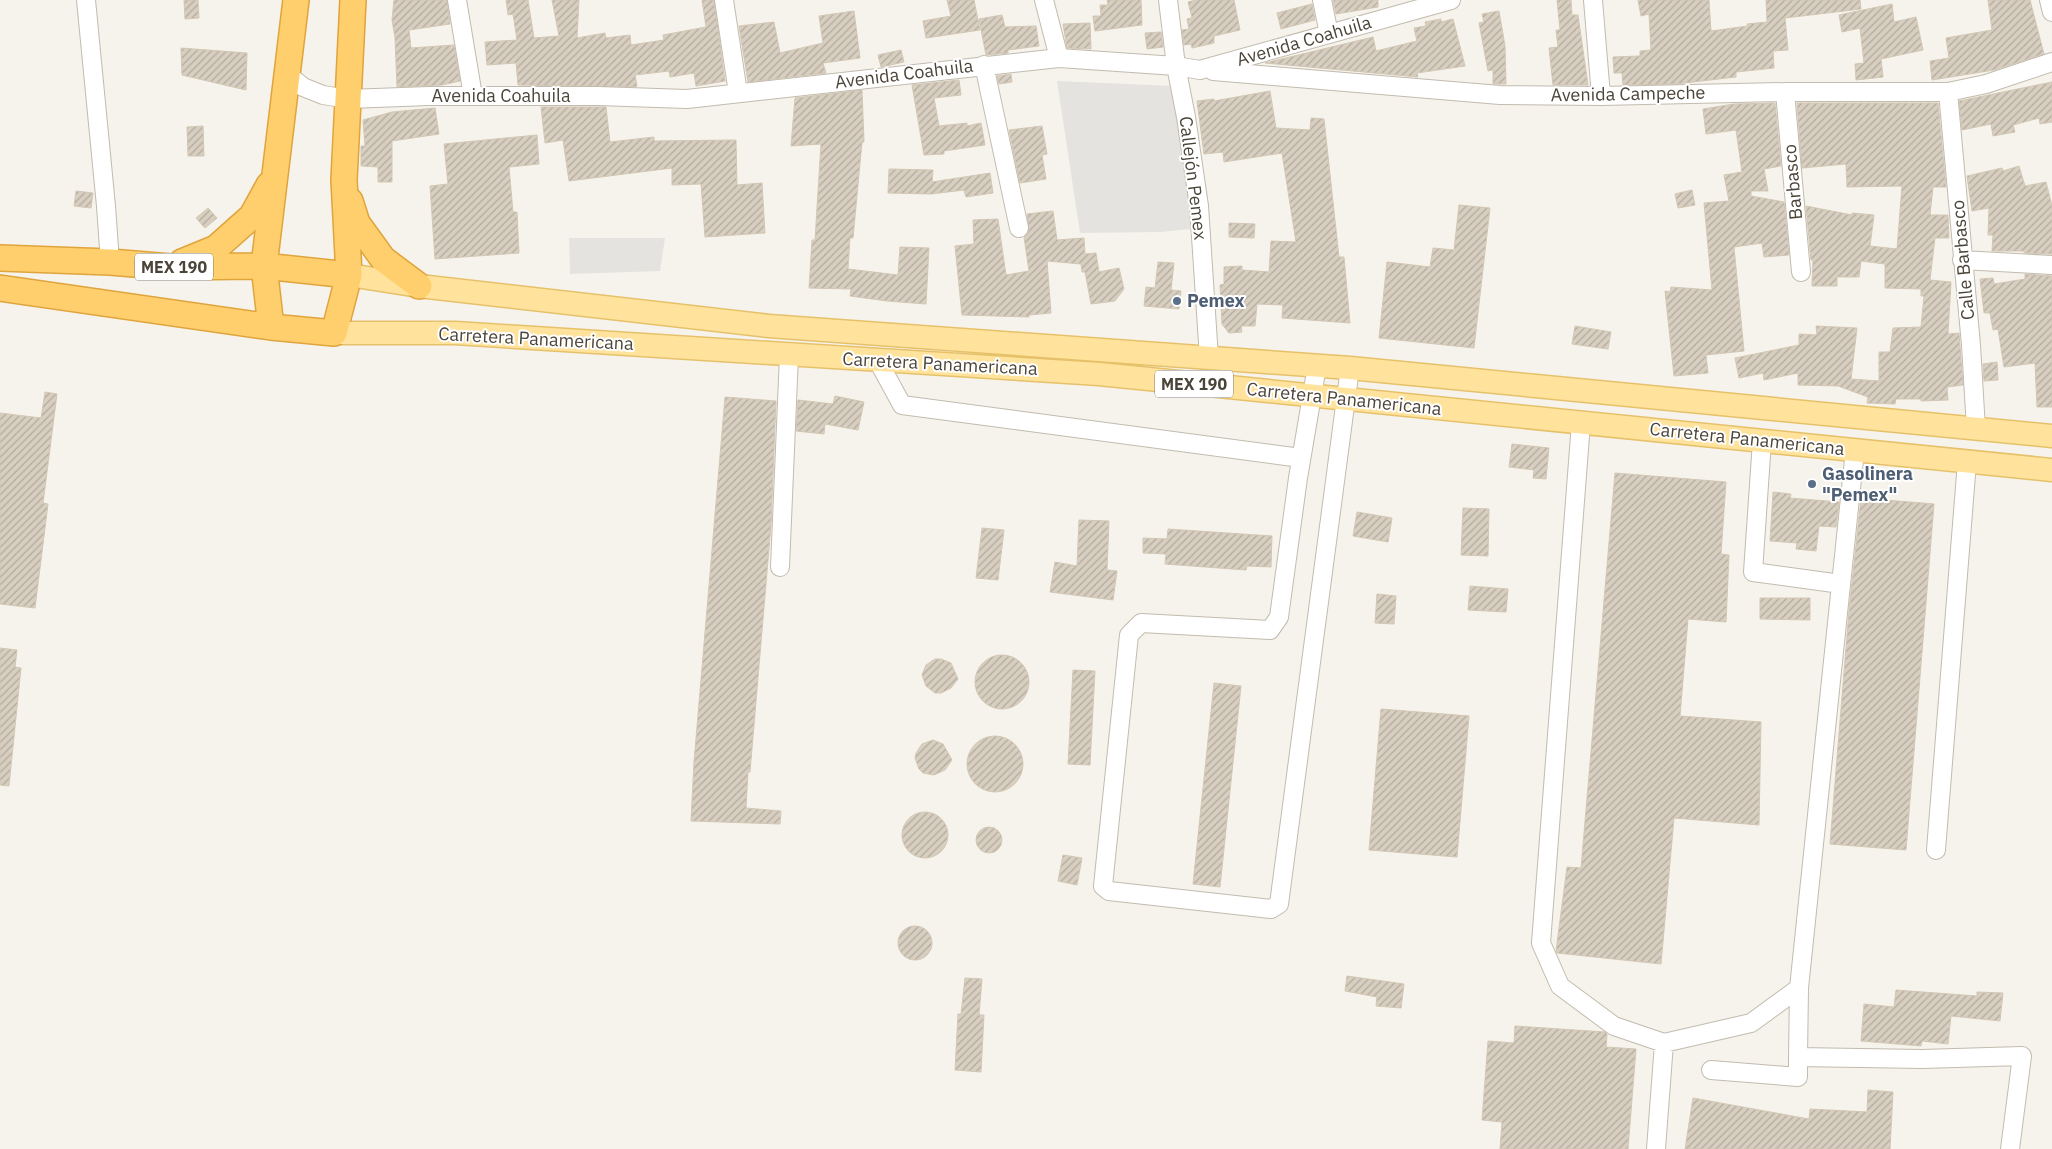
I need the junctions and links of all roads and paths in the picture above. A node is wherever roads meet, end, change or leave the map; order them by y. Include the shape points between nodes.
1 (86, 0) edge
2 (296, 0) edge
3 (353, 0) edge
4 (457, 0) edge
5 (724, 0) edge
6 (1044, 0) edge
7 (1168, 0) edge
8 (1322, 0) edge
9 (1451, 0) edge
10 (1593, 0) edge
11 (2049, 0) edge
12 (2052, 12) edge
13 (1329, 34) junction
14 (1059, 58) junction
15 (2052, 62) edge
16 (984, 65) junction
17 (1176, 66) junction
18 (1200, 70) junction
19 (287, 74) junction
20 (1785, 92) junction
21 (1948, 92) junction
22 (738, 93) junction
23 (472, 96) junction
24 (1601, 96) junction
25 (348, 99) junction
26 (276, 174) junction
27 (344, 180) junction
28 (1019, 228) dead end
29 (0, 258) edge
30 (1962, 260) junction
31 (110, 262) junction
32 (2052, 265) edge
33 (264, 266) junction
34 (171, 267) junction
35 (1801, 272) dead end
36 (348, 275) junction
37 (419, 286) junction
38 (0, 288) edge
39 (271, 327) junction
40 (334, 333) junction
41 (789, 355) junction
42 (1208, 358) junction
43 (878, 361) junction
44 (1317, 366) junction
45 (1350, 368) junction
46 (1314, 396) junction
47 (1347, 399) junction
48 (1581, 423) junction
49 (1976, 429) junction
50 (2052, 436) edge
51 (1762, 441) junction
52 (1855, 450) junction
53 (1301, 458) junction
54 (1967, 462) junction
55 (2052, 470) edge
56 (780, 567) dead end
57 (1841, 584) junction
58 (1936, 850) dead end
59 (1799, 988) junction
60 (1664, 1043) junction
61 (1798, 1058) junction
62 (1711, 1070) dead end
63 (1656, 1149) edge
64 (2010, 1149) edge

1 - 31 street
2 - 19 highway
3 - 25 highway
4 - 23 street
5 - 22 street
6 - 14 street
7 - 17 street, Callejón Pemex
8 - 13 street
9 - 13 street, Avenida Coahuila
10 - 24 street
11 - 12 street
13 - 18 street, Avenida Coahuila
14 - 16 street, Avenida Coahuila
14 - 17 street, Avenida Coahuila
15 - 21 street, Avenida Campeche via 1986,84
16 - 22 street, Avenida Coahuila
16 - 28 street
17 - 18 street, Avenida Coahuila
17 - 42 street, Callejón Pemex via 1198,206
18 - 24 street, Avenida Campeche via 1500,95
19 - 25 street, Avenida Coahuila via 303,87 323,95
19 - 26 highway
20 - 21 street, Avenida Campeche
20 - 24 street, Avenida Campeche
20 - 35 street, Barbasco
21 - 30 street, Calle Barbasco
22 - 23 street, Avenida Coahuila via 687,99
23 - 25 street, Avenida Coahuila
25 - 27 highway
26 - 33 highway
26 - 34 highway via 252,216 216,248
27 - 36 highway
27 - 37 highway via 357,222 383,259
29 - 31 highway, MEX 190
30 - 32 street
30 - 49 street, Calle Barbasco
31 - 34 highway, MEX 190
33 - 34 highway, MEX 190
33 - 36 highway, MEX 190
33 - 39 highway
36 - 37 main road, Carretera Panamericana / MEX 190
36 - 40 highway
37 - 42 main road, Carretera Panamericana / MEX 190 via 769,326
38 - 39 highway, MEX 190
39 - 40 highway, MEX 190
40 - 41 main road, Carretera Panamericana / MEX 190 via 455,333
41 - 43 main road, Carretera Panamericana / MEX 190
41 - 56 street
42 - 44 main road, Carretera Panamericana / MEX 190
43 - 46 main road, Carretera Panamericana / MEX 190 via 1099,374
43 - 53 street via 902,405
44 - 45 main road, Carretera Panamericana / MEX 190
44 - 46 street
45 - 47 street
45 - 49 main road, Carretera Panamericana / MEX 190
46 - 47 main road, Carretera Panamericana / MEX 190
46 - 53 street
47 - 48 main road, Carretera Panamericana / MEX 190
47 - 53 street via 1279,904 1271,909 1109,891 1103,886 1129,634 1140,623 1270,630 1280,617
48 - 51 main road, Carretera Panamericana / MEX 190
48 - 60 street via 1541,943 1560,986 1614,1026
49 - 50 main road, Carretera Panamericana / MEX 190
51 - 52 main road, Carretera Panamericana / MEX 190
51 - 57 street via 1753,572
52 - 54 main road, Carretera Panamericana / MEX 190
52 - 57 street
54 - 55 main road, Carretera Panamericana / MEX 190
54 - 58 street
57 - 59 street
59 - 60 street via 1751,1023
59 - 61 street
60 - 63 street
61 - 62 street via 1798,1078
61 - 64 street via 2022,1056

